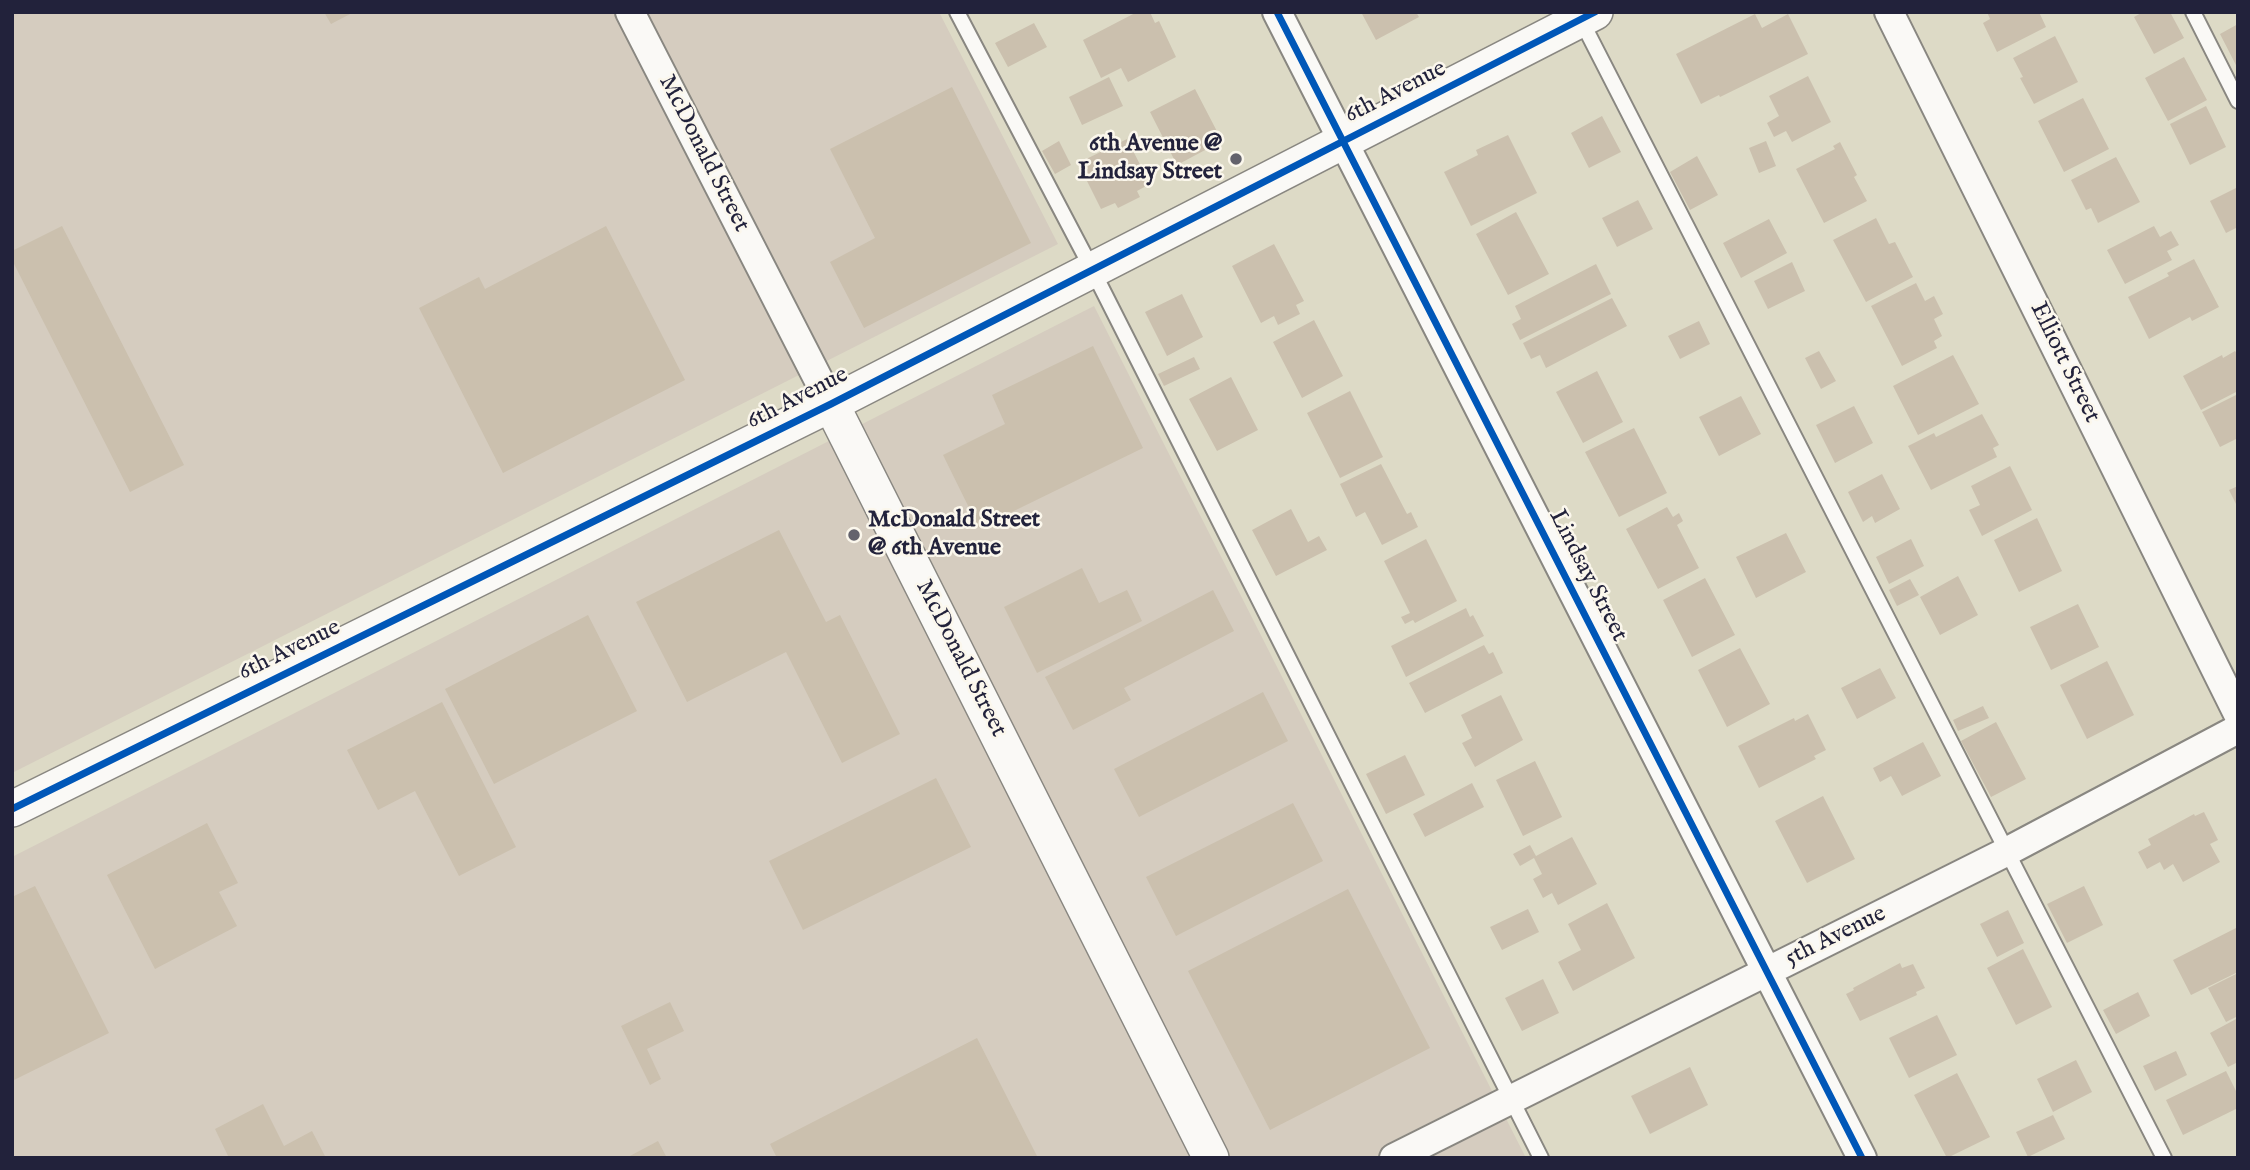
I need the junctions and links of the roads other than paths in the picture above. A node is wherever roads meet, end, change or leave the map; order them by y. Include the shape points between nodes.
1 (630, 12) edge
2 (957, 12) edge
3 (1277, 12) edge
4 (1889, 12) edge
5 (2193, 12) edge
6 (1584, 15) edge
7 (2238, 101) edge
8 (1344, 141) junction
9 (1093, 271) junction
10 (831, 404) junction
11 (2238, 714) edge
12 (2238, 729) edge
13 (12, 809) edge
14 (2006, 852) junction
15 (1766, 971) junction
16 (1511, 1099) junction
17 (1211, 1158) edge
18 (1394, 1158) edge
19 (1541, 1158) edge
20 (1862, 1158) edge
21 (2164, 1158) edge

1 - 10 street, McDonald Street
2 - 9 lane
3 - 8 street, Lindsay Street
4 - 11 street, Elliott Street
5 - 7 lane
6 - 8 street, 6th Avenue
6 - 14 lane
8 - 9 street, 6th Avenue
8 - 15 street, Lindsay Street
9 - 10 street, 6th Avenue
9 - 16 lane
10 - 13 street, 6th Avenue
10 - 17 street, McDonald Street
12 - 14 street, 5th Avenue
14 - 15 street, 5th Avenue
14 - 21 lane
15 - 16 street, 5th Avenue
15 - 20 street, Lindsay Street
16 - 18 street, 5th Avenue
16 - 19 lane

